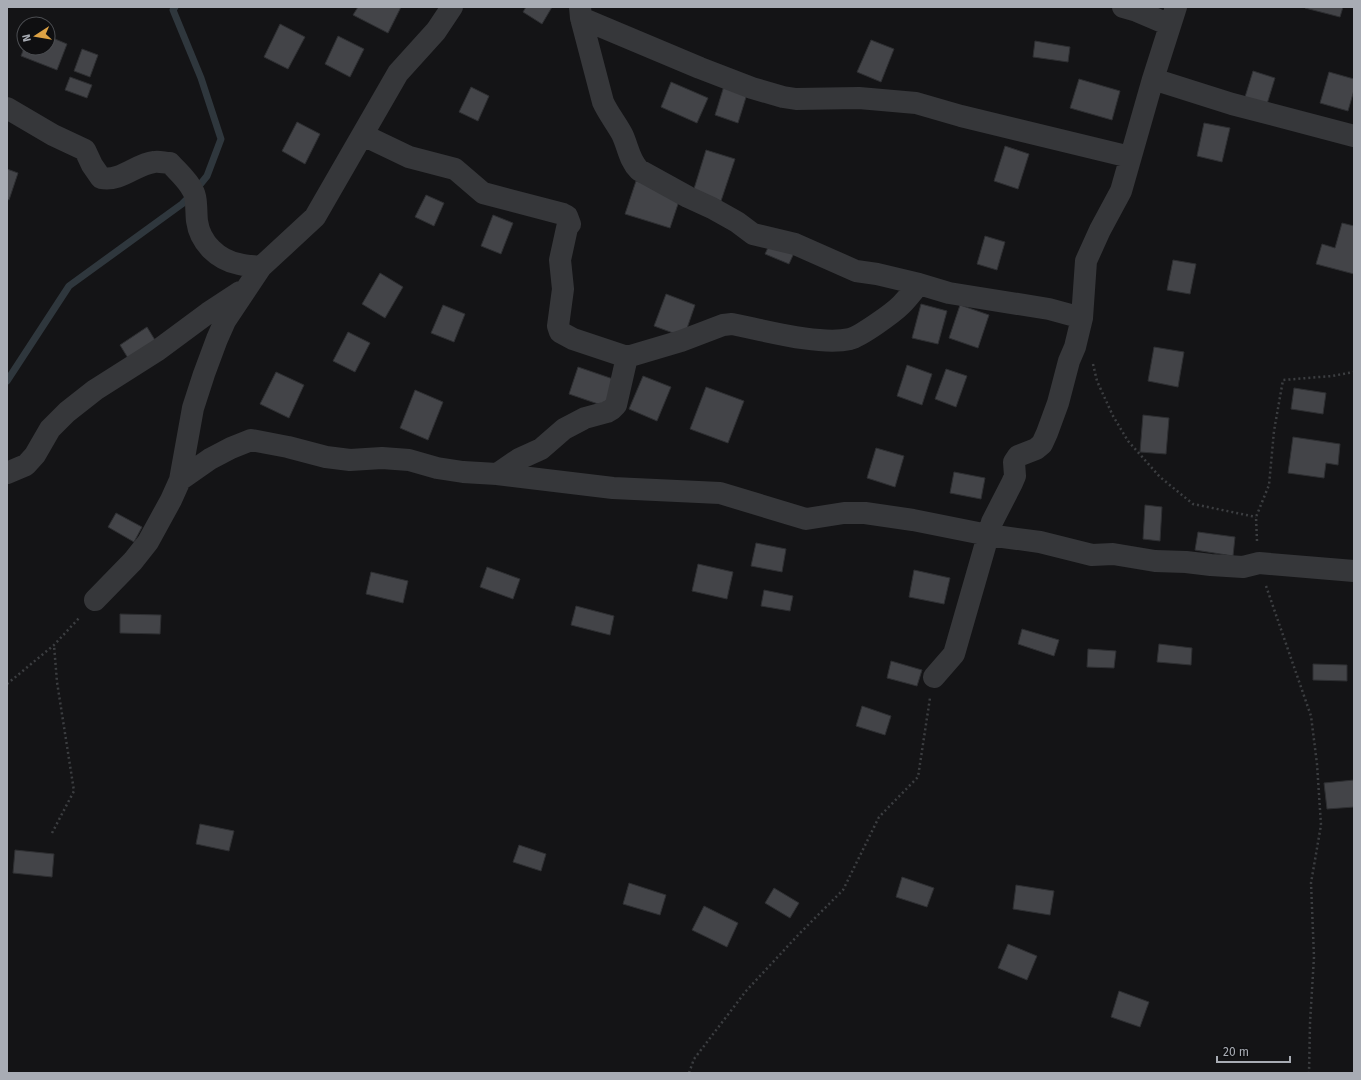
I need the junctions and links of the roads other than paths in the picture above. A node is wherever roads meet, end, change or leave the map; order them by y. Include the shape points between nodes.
1 (452, 7) edge
2 (1122, 7) edge
3 (581, 12) edge
4 (1173, 16) edge
5 (1153, 79) junction
6 (7, 108) edge
7 (363, 135) junction
8 (1354, 136) edge
9 (1130, 157) junction
10 (261, 267) junction
11 (919, 284) junction
12 (248, 287) junction
13 (1082, 318) junction
14 (627, 357) junction
15 (7, 473) edge
16 (497, 474) junction
17 (180, 480) junction
18 (988, 535) junction
19 (1354, 571) edge
20 (95, 600) road end
21 (934, 677) road end

1 - 7 street via 436,31 398,73
2 - 4 street
3 - 9 street via 700,68 783,97 859,98 916,103
3 - 11 street via 603,102 622,134 634,165 639,170 737,222 753,234 795,244 856,271
4 - 5 street
5 - 8 street via 1232,104
5 - 9 street
6 - 10 street via 85,150 101,178 122,176 155,162 170,163 194,192 197,223 207,245 231,262
7 - 10 street via 315,217
7 - 14 street via 409,157 455,170 484,193 567,216 570,224 560,260 563,289 558,326 560,332 573,339
9 - 13 street via 1121,191 1086,261
10 - 12 street
11 - 13 street via 949,293 1049,308
11 - 14 street via 900,306 852,338 815,339 732,324
12 - 15 street via 72,407 50,430 26,465
12 - 17 street via 225,321 204,374 194,408
13 - 18 street via 1048,433 1042,444 1018,456 1014,462 1012,483
14 - 16 street via 616,405 612,409 585,418 564,429 541,449 519,459
16 - 17 street via 437,468 409,460 350,460 326,457 251,440 210,459
16 - 18 street via 612,488 720,493 806,519 844,513 865,513
17 - 20 street via 148,542
18 - 19 street via 1040,542 1092,554 1113,554 1155,561 1243,567 1259,563
18 - 21 street via 954,654

